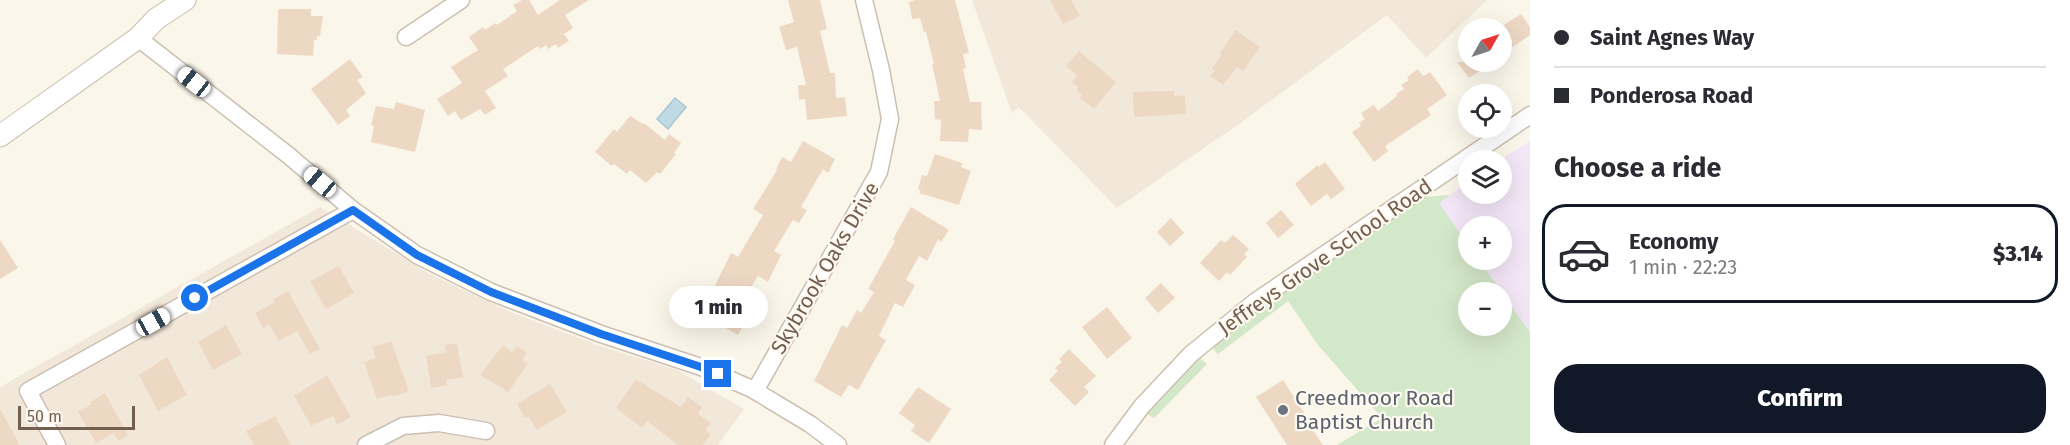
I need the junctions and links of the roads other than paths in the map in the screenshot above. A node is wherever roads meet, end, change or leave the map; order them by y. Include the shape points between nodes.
1 (185, 0) edge
2 (460, 0) edge
3 (864, 0) edge
4 (406, 37) dead end
5 (138, 38) junction
6 (1530, 115) edge
7 (0, 136) edge
8 (353, 210) junction
9 (755, 391) junction
10 (486, 432) dead end
11 (57, 445) edge
12 (366, 445) edge
13 (838, 445) edge
14 (1113, 445) edge

1 - 5 street
2 - 4 street
3 - 9 street, Skybrook Oaks Drive via 890,119 879,172
5 - 7 street
5 - 8 street
6 - 14 street, Jeffreys Grove School Road via 1256,301 1191,354 1142,406
8 - 9 street via 417,255 491,292 701,367
8 - 11 street via 28,391
9 - 13 street
10 - 12 street via 439,423 403,426

